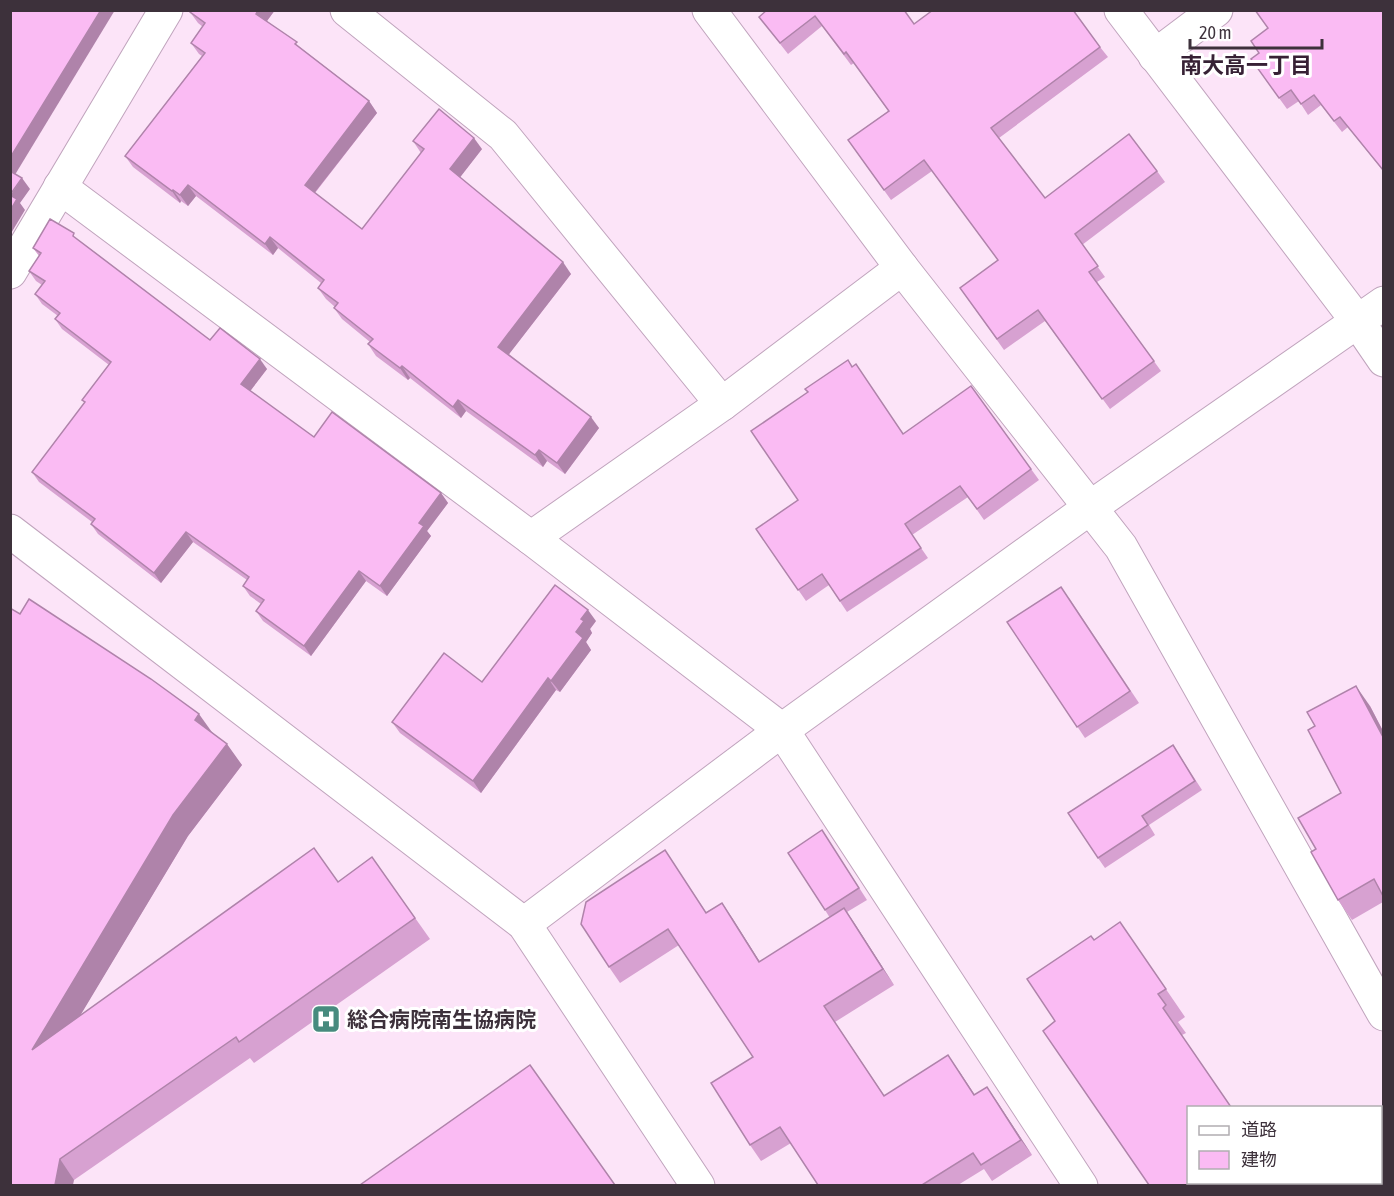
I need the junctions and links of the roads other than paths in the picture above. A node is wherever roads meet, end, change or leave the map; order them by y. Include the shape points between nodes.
1 (166, 10) edge
2 (347, 10) edge
3 (709, 10) edge
4 (1121, 10) edge
5 (1216, 10) edge
6 (1155, 56) junction
7 (60, 187) junction
8 (902, 268) junction
9 (10, 272) edge
10 (1371, 313) edge
11 (1383, 360) edge
12 (722, 404) junction
13 (1090, 507) junction
14 (10, 531) edge
15 (531, 538) junction
16 (782, 730) junction
17 (524, 924) junction
18 (1383, 1014) edge
19 (698, 1185) edge
20 (1081, 1185) edge

1 - 7 street
2 - 12 street via 503,135
3 - 8 street
4 - 6 street
5 - 6 street
6 - 10 street
7 - 9 street
7 - 15 street
8 - 12 street
8 - 13 street
10 - 11 street
10 - 13 street
12 - 15 street
13 - 16 street
13 - 18 street via 1121,547
14 - 17 street
15 - 16 street
16 - 17 street
16 - 20 street
17 - 19 street

